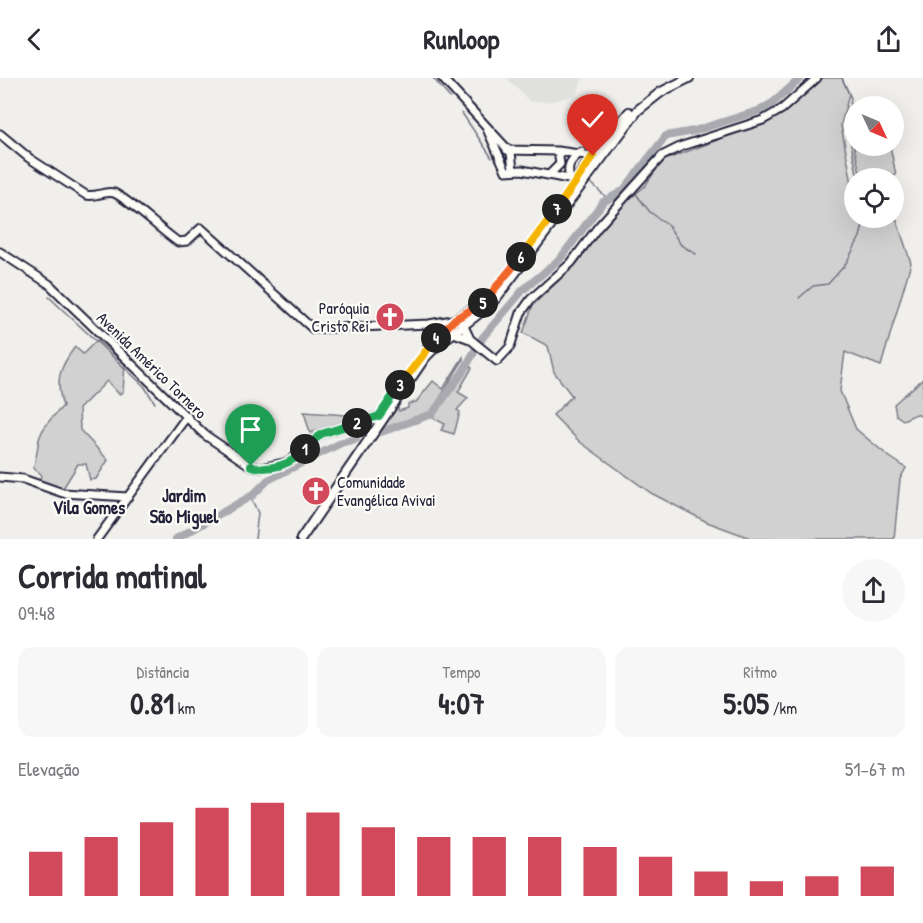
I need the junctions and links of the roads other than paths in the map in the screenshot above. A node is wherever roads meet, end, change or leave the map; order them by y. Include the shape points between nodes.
1 (442, 78) edge
2 (679, 78) edge
3 (689, 78) edge
4 (817, 78) edge
5 (487, 129) junction
6 (0, 134) edge
7 (493, 135) junction
8 (528, 149) junction
9 (508, 150) junction
10 (558, 151) junction
11 (582, 152) junction
12 (500, 154) junction
13 (593, 156) junction
14 (509, 170) junction
15 (589, 173) junction
16 (549, 175) junction
17 (576, 180) junction
18 (0, 252) edge
19 (455, 319) junction
20 (429, 324) junction
21 (463, 324) junction
22 (447, 331) junction
23 (478, 347) junction
24 (187, 416) junction
25 (379, 416) junction
26 (356, 423) junction
27 (368, 431) junction
28 (0, 477) edge
29 (128, 497) junction
30 (97, 539) edge
31 (296, 539) edge
32 (301, 539) edge

1 - 5 street
2 - 13 main road via 645,96
3 - 15 main road via 661,92 638,110
4 - 23 street via 763,120 662,156 571,263 531,299 521,313 510,347 497,361
5 - 7 street
5 - 12 street
6 - 20 street via 86,195 109,192 121,197 178,242 187,241 201,228 313,329
7 - 8 street
7 - 9 street
8 - 9 street
8 - 10 street
9 - 12 street
9 - 14 street via 513,157
10 - 11 street
10 - 16 street via 560,164
11 - 13 street
11 - 17 street via 569,165
12 - 14 street
13 - 15 main road via 595,162
13 - 17 main road
14 - 16 street
15 - 17 main road
16 - 17 street
17 - 19 main road via 494,292
17 - 21 main road via 497,297
18 - 24 street, Avenida Américo Tornero via 49,284
19 - 20 street
19 - 21 street
19 - 22 main road
20 - 22 street
21 - 22 main road
21 - 23 street
22 - 23 street
22 - 25 main road via 415,363
22 - 32 main road via 416,369
24 - 26 street, Avenida Américo Tornero via 226,450 261,468 293,460 321,434
24 - 29 street
25 - 26 street, Avenida Américo Tornero
25 - 27 main road
26 - 27 street
27 - 31 main road
28 - 29 street via 23,479 63,493
29 - 30 street

